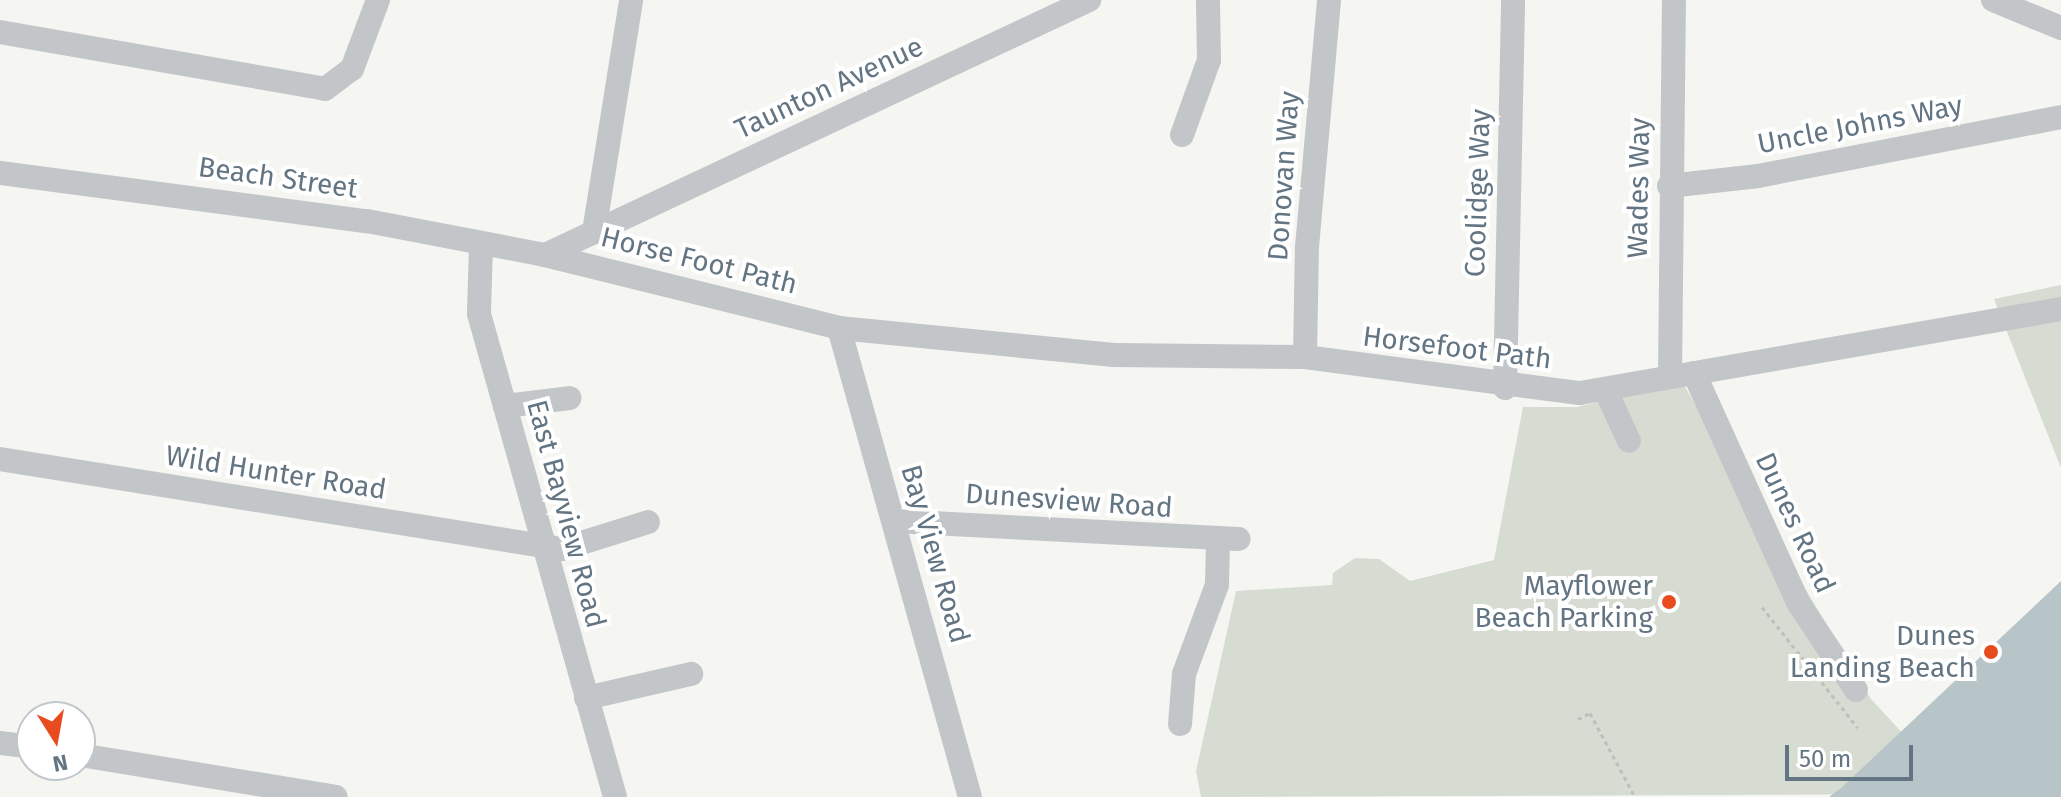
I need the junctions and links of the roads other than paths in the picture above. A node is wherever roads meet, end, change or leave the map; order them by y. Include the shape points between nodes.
1 (378, 0) edge
2 (631, 0) edge
3 (1089, 0) edge
4 (1208, 0) edge
5 (1329, 0) edge
6 (1513, 0) edge
7 (1674, 0) edge
8 (2006, 2) edge
9 (2061, 28) edge
10 (0, 32) edge
11 (2061, 117) edge
12 (1182, 135) dead end
13 (0, 173) edge
14 (1669, 186) junction
15 (594, 232) junction
16 (481, 245) junction
17 (545, 255) junction
18 (2061, 309) edge
19 (839, 328) junction
20 (1305, 357) junction
21 (1682, 375) junction
22 (1505, 388) junction
23 (1605, 389) junction
24 (570, 398) dead end
25 (505, 406) junction
26 (1629, 441) dead end
27 (0, 459) edge
28 (894, 521) junction
29 (648, 522) dead end
30 (544, 544) junction
31 (691, 674) dead end
32 (1856, 690) dead end
33 (586, 698) junction
34 (1180, 724) dead end
35 (96, 758) edge
36 (336, 797) edge
37 (615, 797) edge
38 (970, 797) edge

1 - 10 street via 352,69 325,89
2 - 15 street
3 - 15 street, Taunton Avenue
4 - 12 street via 1209,60
5 - 20 street, Donovan Way via 1307,247
6 - 22 street, Coolidge Way
7 - 14 street, Wades Way
8 - 9 street
11 - 14 street, Uncle Johns Way via 1745,178
13 - 16 street, Beach Street via 270,205
14 - 21 street, Wades Way
15 - 17 street, Taunton Avenue
16 - 17 street, Beach Street
16 - 25 street, East Bayview Road via 476,299
17 - 19 street, Horse Foot Path
18 - 21 street, Horsefoot Path
19 - 20 street, Horsefoot Path via 1114,355
19 - 28 street, Bay View Road
20 - 22 street, Horsefoot Path
21 - 23 street, Horsefoot Path
21 - 32 street, Dunes Road via 1799,604
22 - 23 street, Horsefoot Path
23 - 26 street
24 - 25 street
25 - 30 street, East Bayview Road
27 - 30 street, Wild Hunter Road
28 - 34 street, Dunesview Road via 1228,540 1184,674
28 - 38 street, Bay View Road
29 - 30 street, Wild Hunter Road via 562,549
30 - 33 street, East Bayview Road
31 - 33 street
33 - 37 street, East Bayview Road
35 - 36 street

